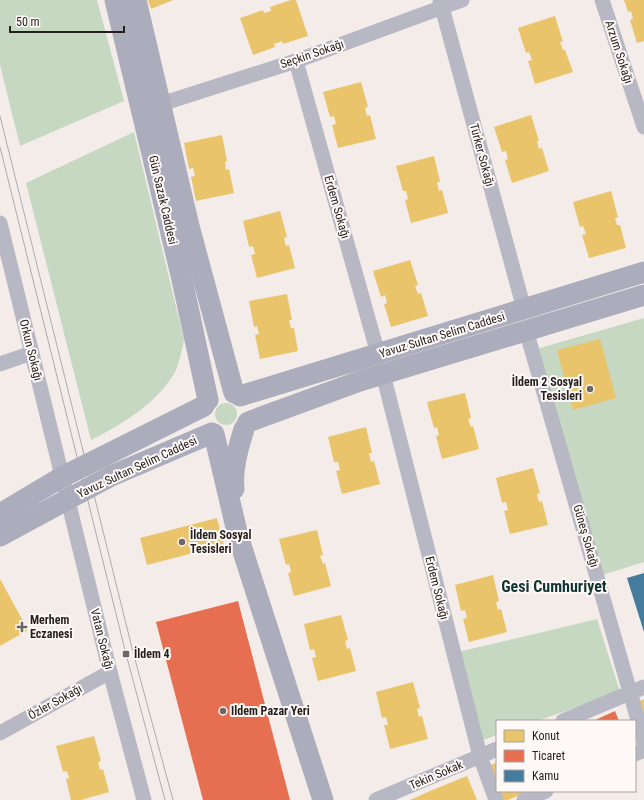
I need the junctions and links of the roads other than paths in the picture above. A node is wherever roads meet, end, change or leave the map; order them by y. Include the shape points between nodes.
1 (115, 0) edge
2 (136, 0) edge
3 (462, 0) edge
4 (602, 0) edge
5 (441, 4) edge
6 (296, 61) junction
7 (161, 104) junction
8 (644, 127) edge
9 (0, 223) edge
10 (644, 272) edge
11 (644, 295) edge
12 (524, 309) junction
13 (526, 330) junction
14 (32, 353) junction
15 (378, 354) junction
16 (0, 364) edge
17 (383, 374) junction
18 (237, 394) junction
19 (206, 403) junction
20 (246, 425) junction
21 (213, 433) junction
22 (62, 477) junction
23 (67, 499) junction
24 (0, 514) edge
25 (0, 536) edge
26 (238, 536) junction
27 (110, 672) junction
28 (638, 690) edge
29 (565, 720) edge
30 (0, 733) edge
31 (644, 741) edge
32 (496, 749) edge
33 (480, 756) junction
34 (544, 792) edge
35 (144, 800) edge
36 (323, 800) edge
37 (376, 800) edge
38 (496, 800) edge
39 (524, 800) edge

1 - 19 street, Gün Sazak Caddesi via 181,275
2 - 7 street, Gün Sazak Caddesi
3 - 5 street, Seçkin Sokağı
4 - 8 street, Arzum Sokağı
5 - 6 street, Seçkin Sokağı
5 - 12 street, Türker Sokağı
6 - 7 street, Seçkin Sokağı
6 - 15 street, Erdem Sokağı
7 - 18 street, Gün Sazak Caddesi via 189,226
9 - 14 street, Orkun Sokağı
10 - 12 street, Yavuz Sultan Selim Caddesi
11 - 13 street, Yavuz Sultan Selim Caddesi
12 - 15 street, Yavuz Sultan Selim Caddesi
13 - 17 street, Yavuz Sultan Selim Caddesi
13 - 28 street, Güneş Sokağı
14 - 16 street
14 - 22 street, Orkun Sokağı
15 - 18 street, Yavuz Sultan Selim Caddesi
17 - 20 street, Yavuz Sultan Selim Caddesi
17 - 33 street, Erdem Sokağı
18 - 19 street via 220,392
18 - 20 street via 248,408
19 - 21 street via 204,421
19 - 22 street, Yavuz Sultan Selim Caddesi
20 - 21 street via 232,437 225,438
20 - 26 street via 236,454 233,478
21 - 23 street, Yavuz Sultan Selim Caddesi via 111,476
21 - 26 street
22 - 23 street, Vatan Sokağı
22 - 24 street, Yavuz Sultan Selim Caddesi
23 - 25 street, Yavuz Sultan Selim Caddesi
23 - 27 street, Vatan Sokağı
26 - 36 street
27 - 30 street, Özler Sokağı
27 - 35 street, Vatan Sokağı
28 - 29 street
28 - 31 street, Güneş Sokağı
32 - 33 street, Tekin Sokak
33 - 37 street, Tekin Sokak
33 - 38 street, Erdem Sokağı
34 - 39 street

